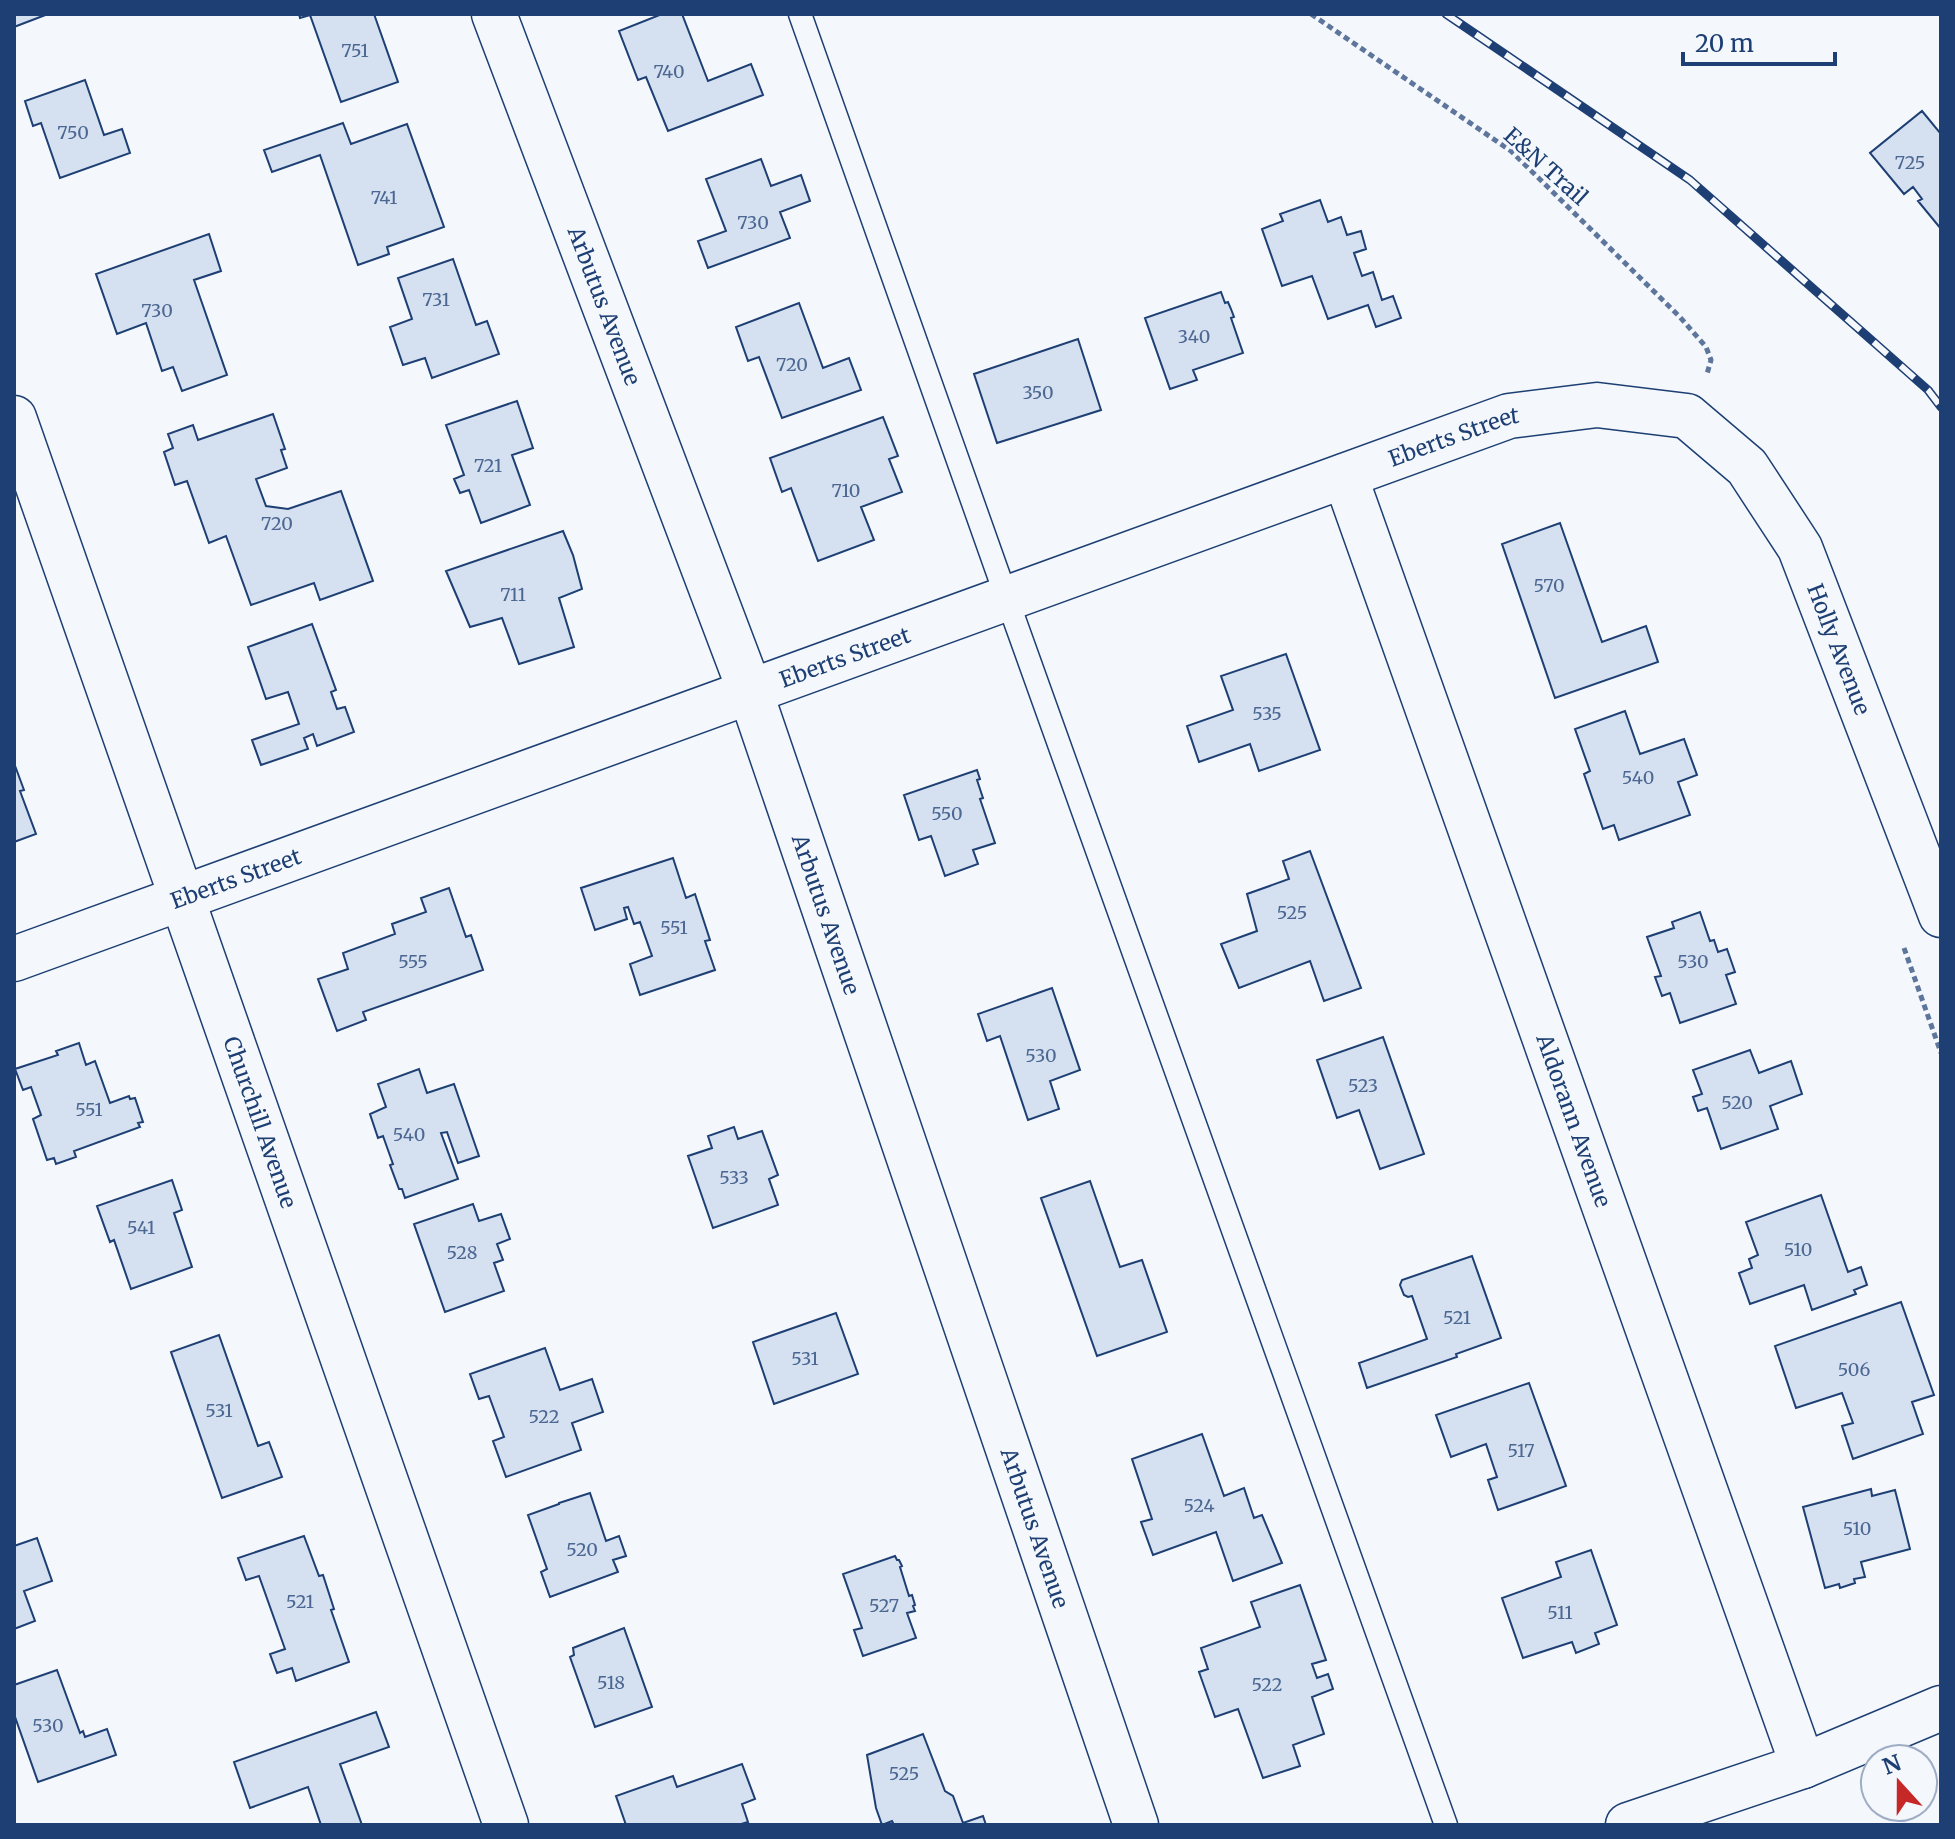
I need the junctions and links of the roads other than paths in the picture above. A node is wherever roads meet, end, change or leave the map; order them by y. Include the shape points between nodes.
1 (494, 14) edge
2 (800, 14) edge
3 (1695, 400) joint
4 (14, 418) edge
5 (1345, 476) junction
6 (1007, 599) junction
7 (750, 691) junction
8 (181, 897) junction
9 (1941, 915) edge
10 (14, 959) edge
11 (1941, 1708) edge
12 (1803, 1766) junction
13 (506, 1825) edge
14 (1136, 1825) edge
15 (1446, 1825) edge
16 (1628, 1825) edge

1 - 7 street, Arbutus Avenue
2 - 6 lane
3 - 5 street, Eberts Street via 1509,416
3 - 9 street, Holly Avenue via 1800,548
4 - 8 street, Churchill Avenue
5 - 6 street, Eberts Street
5 - 12 street, Aldorann Avenue
6 - 7 street, Eberts Street
6 - 15 lane
7 - 8 street, Eberts Street
7 - 14 street, Arbutus Avenue
8 - 10 street, Eberts Street
8 - 13 street, Churchill Avenue
11 - 12 street
12 - 16 street

